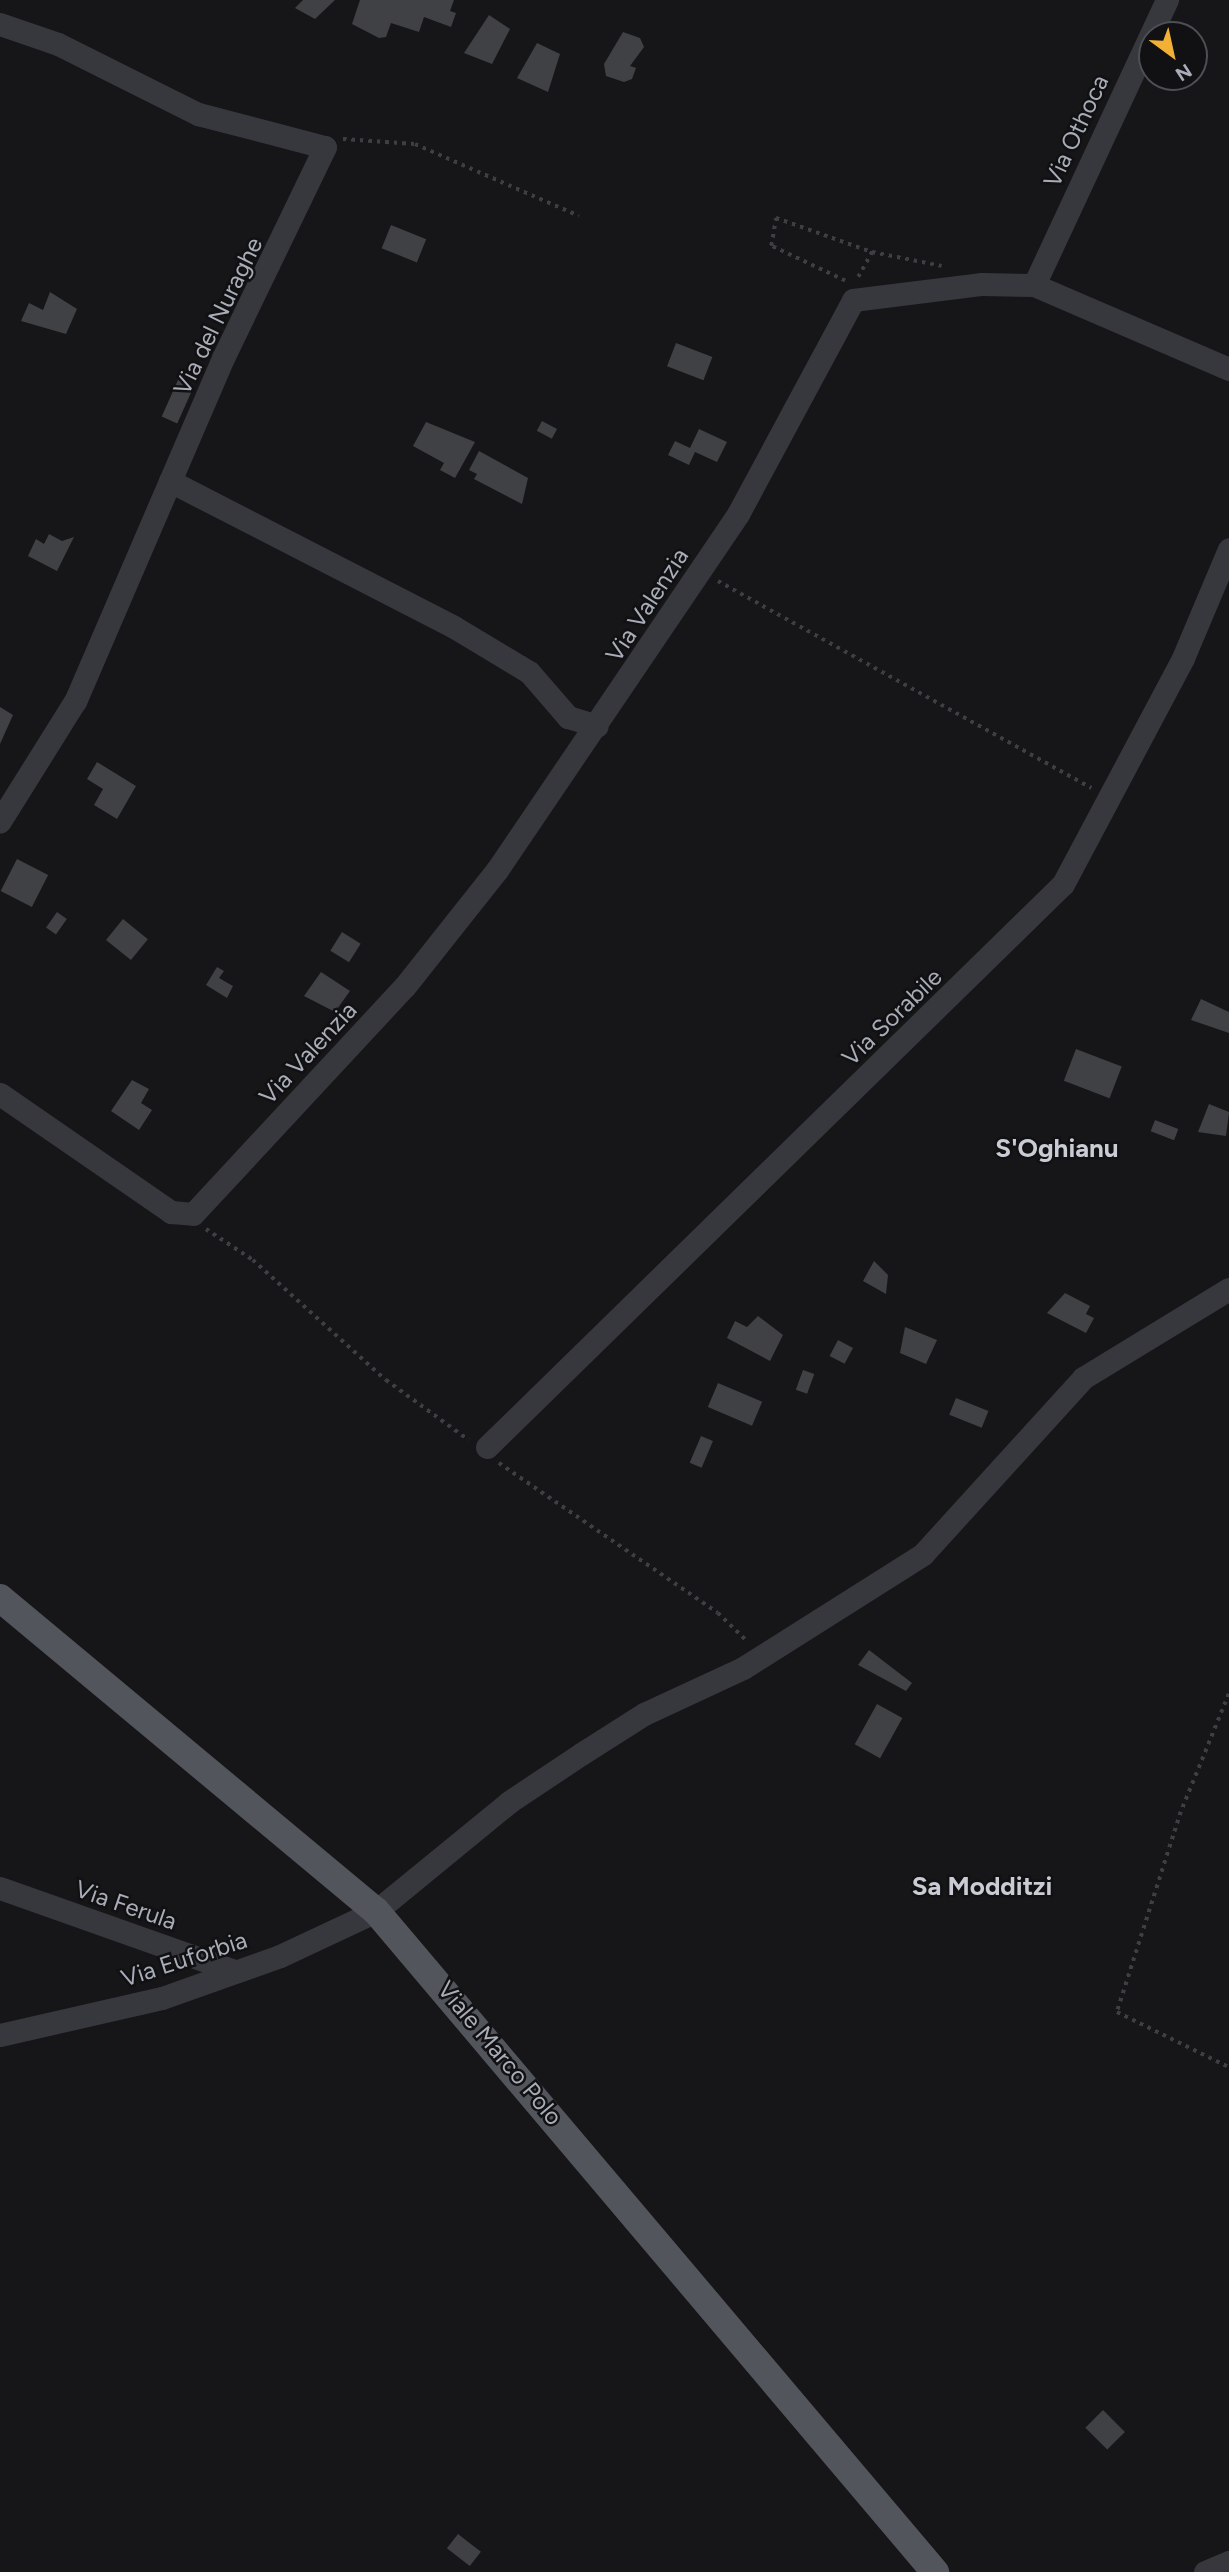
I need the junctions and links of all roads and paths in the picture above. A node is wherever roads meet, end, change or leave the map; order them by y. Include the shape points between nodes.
1 (1167, 0) edge
2 (0, 24) edge
3 (325, 147) junction
4 (579, 216) dead end
5 (872, 252) junction
6 (948, 267) dead end
7 (1034, 285) junction
8 (1229, 369) edge
9 (170, 481) junction
10 (1229, 549) edge
11 (701, 572) junction
12 (597, 726) junction
13 (1109, 797) junction
14 (0, 821) edge
15 (0, 1094) edge
16 (1229, 1289) edge
17 (486, 1447) dead end
18 (0, 1598) edge
19 (1229, 1694) edge
20 (0, 1888) edge
21 (376, 1911) junction
22 (235, 1971) junction
23 (0, 2035) edge
24 (1229, 2067) edge
25 (1229, 2562) edge
26 (935, 2572) edge
27 (1205, 2572) edge

1 - 7 street, Via Othoca
2 - 3 street via 58,44 198,114
3 - 4 path via 350,136 415,144
3 - 9 street, Via del Nuraghe
5 - 5 path via 786,216 776,218 771,233 771,246 789,258 853,286
5 - 6 path
7 - 8 street, Via Valenzia
7 - 11 street, Via Valenzia via 982,284 853,300
9 - 12 street via 454,627 528,673 568,717
9 - 14 street, Via del Nuraghe via 75,701
10 - 13 street, Via Sorabile via 1183,658
11 - 12 street, Via Valenzia
11 - 13 path
12 - 15 street, Via Valenzia via 405,986 193,1214 171,1212
13 - 17 street, Via Sorabile via 1063,884
16 - 21 street, Via Euforbia via 1083,1378 923,1554 752,1663 644,1714 581,1754 509,1802
18 - 21 main road, Viale Marco Polo
19 - 24 path via 1181,1812 1117,2012
20 - 22 street, Via Ferula
21 - 22 street, Via Euforbia
21 - 26 main road, Viale Marco Polo
22 - 23 street, Via Euforbia via 162,1998
25 - 27 street

